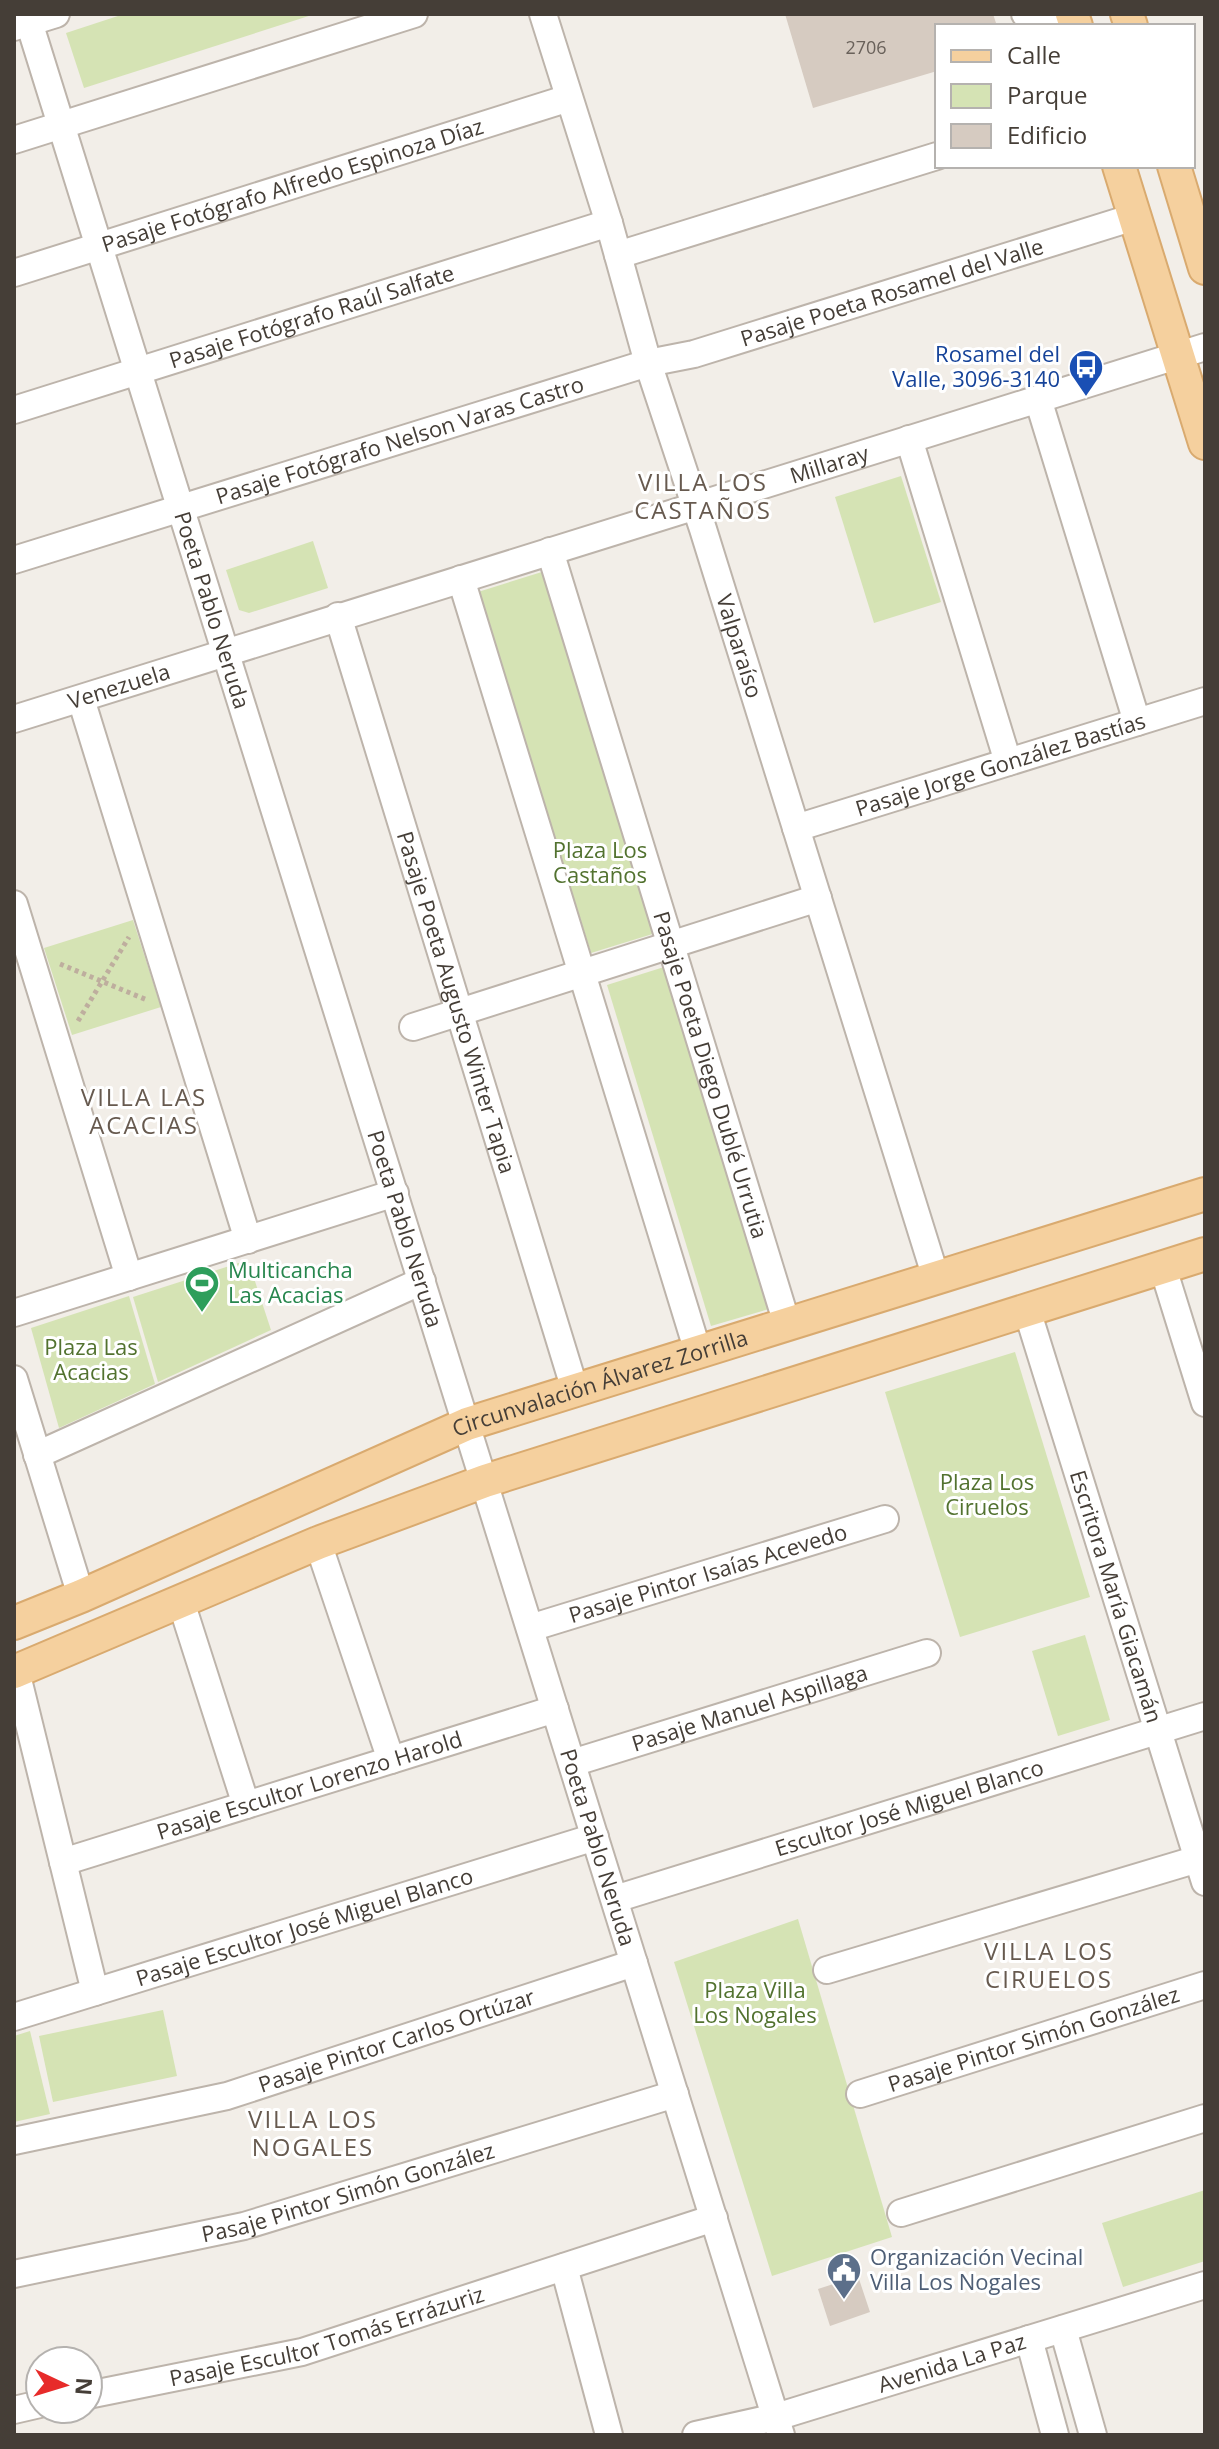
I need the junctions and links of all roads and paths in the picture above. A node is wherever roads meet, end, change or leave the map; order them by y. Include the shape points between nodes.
1 (56, 14) edge
2 (414, 14) edge
3 (543, 14) edge
4 (1025, 14) edge
5 (1074, 20) edge
6 (22, 24) edge
7 (569, 98) junction
8 (61, 125) junction
9 (14, 140) edge
10 (935, 157) edge
11 (1120, 168) edge
12 (1175, 168) edge
13 (1134, 217) junction
14 (609, 223) junction
15 (99, 246) junction
16 (618, 255) junction
17 (1205, 268) edge
18 (14, 273) edge
19 (1191, 352) edge
20 (648, 363) junction
21 (138, 371) junction
22 (1038, 399) junction
23 (14, 410) edge
24 (909, 439) junction
25 (1205, 443) edge
26 (696, 505) junction
27 (180, 508) junction
28 (550, 551) junction
29 (14, 560) edge
30 (461, 579) junction
31 (338, 616) junction
32 (225, 653) junction
33 (81, 699) junction
34 (1205, 701) edge
35 (14, 719) edge
36 (1137, 722) junction
37 (1008, 762) junction
38 (796, 828) junction
39 (818, 898) junction
40 (14, 904) edge
41 (146, 909) junction
42 (671, 945) junction
43 (28, 950) junction
44 (581, 973) junction
45 (101, 982) junction
46 (177, 1012) junction
47 (459, 1012) junction
48 (413, 1027) dead end
49 (59, 1050) junction
50 (395, 1193) junction
51 (1205, 1194) edge
52 (248, 1240) junction
53 (1205, 1254) edge
54 (1163, 1268) junction
55 (129, 1277) junction
56 (936, 1278) junction
57 (422, 1281) junction
58 (1027, 1310) junction
59 (14, 1313) edge
60 (787, 1324) junction
61 (698, 1352) junction
62 (14, 1379) edge
63 (575, 1390) junction
64 (1205, 1403) edge
65 (467, 1424) junction
66 (37, 1455) junction
67 (485, 1481) junction
68 (885, 1519) dead end
69 (318, 1543) junction
70 (81, 1596) junction
71 (181, 1602) junction
72 (14, 1623) edge
73 (530, 1628) junction
74 (927, 1653) dead end
75 (15, 1672) edge
76 (555, 1709) junction
77 (1205, 1716) edge
78 (1158, 1731) junction
79 (391, 1760) junction
80 (572, 1763) junction
81 (246, 1805) junction
82 (595, 1837) junction
83 (63, 1862) junction
84 (1202, 1870) edge
85 (615, 1899) junction
86 (634, 1963) junction
87 (827, 1970) dead end
88 (1205, 1985) edge
89 (95, 1992) junction
90 (14, 2017) edge
91 (675, 2094) junction
92 (860, 2094) dead end
93 (1205, 2118) edge
94 (14, 2141) edge
95 (901, 2213) dead end
96 (714, 2218) junction
97 (564, 2267) junction
98 (14, 2274) edge
99 (1205, 2285) edge
100 (1063, 2329) junction
101 (1029, 2339) junction
102 (104, 2392) edge
103 (778, 2426) edge
104 (609, 2435) edge
105 (696, 2435) edge
106 (1055, 2435) edge
107 (1093, 2435) edge

1 - 6 street
2 - 8 street
3 - 7 street, Valparaíso
4 - 5 street
6 - 8 street, Poeta Pablo Neruda
7 - 14 street, Valparaíso
7 - 15 street, Pasaje Fotógrafo Alfredo Espinoza Díaz
8 - 9 street
8 - 15 street, Poeta Pablo Neruda
10 - 16 street
11 - 13 main road
12 - 17 main road
13 - 19 main road
13 - 20 street, Pasaje Poeta Rosamel del Valle via 694,354
14 - 16 street, Valparaíso
14 - 21 street, Pasaje Fotógrafo Raúl Salfate
15 - 18 street, Pasaje Fotógrafo Alfredo Espinoza Díaz
15 - 21 street, Poeta Pablo Neruda
16 - 20 street, Valparaíso
19 - 22 street, Millaray
19 - 25 main road
20 - 26 street, Valparaíso
20 - 27 street, Pasaje Fotógrafo Nelson Varas Castro
21 - 23 street, Pasaje Fotógrafo Raúl Salfate
21 - 27 street, Poeta Pablo Neruda
22 - 24 street, Millaray
22 - 36 street
24 - 26 street, Millaray
24 - 37 street
26 - 28 street, Millaray
26 - 38 street, Valparaíso
27 - 29 street, Pasaje Fotógrafo Nelson Varas Castro
27 - 32 street, Poeta Pablo Neruda
28 - 30 street, Millaray
28 - 42 street, Pasaje Poeta Diego Dublé Urrutia
30 - 31 street, Millaray
30 - 44 street
31 - 32 street, Millaray
31 - 47 street, Pasaje Poeta Augusto Winter Tapia
32 - 33 street, Venezuela
32 - 50 street, Poeta Pablo Neruda
33 - 35 street, Venezuela
33 - 41 street
34 - 36 street, Pasaje Jorge González Bastías
36 - 37 street, Pasaje Jorge González Bastías
37 - 38 street, Pasaje Jorge González Bastías
38 - 39 street, Valparaíso
39 - 42 street
39 - 56 street, Valparaíso
40 - 43 street
41 - 45 path
41 - 46 street
42 - 44 street
42 - 60 street, Pasaje Poeta Diego Dublé Urrutia
43 - 45 path
43 - 49 street
44 - 47 street
44 - 61 street
45 - 46 path
45 - 49 path
46 - 52 street
47 - 48 street
47 - 63 street, Pasaje Poeta Augusto Winter Tapia
49 - 55 street
50 - 52 street
50 - 57 street, Poeta Pablo Neruda
51 - 56 main road, Circunvalación Álvarez Zorrilla
52 - 55 street
53 - 54 main road
54 - 58 main road
54 - 64 street
55 - 59 street
56 - 60 main road, Circunvalación Álvarez Zorrilla
57 - 65 street, Poeta Pablo Neruda
57 - 66 street
58 - 67 main road
58 - 78 street, Escritora María Giacamán
60 - 61 main road, Circunvalación Álvarez Zorrilla
61 - 63 main road, Circunvalación Álvarez Zorrilla
62 - 66 street
63 - 65 main road, Circunvalación Álvarez Zorrilla
65 - 67 street, Poeta Pablo Neruda
65 - 70 main road, Circunvalación Álvarez Zorrilla
66 - 70 street
67 - 69 main road
67 - 73 street, Poeta Pablo Neruda
68 - 73 street, Pasaje Pintor Isaías Acevedo
69 - 71 main road
69 - 79 street
70 - 72 main road, Circunvalación Álvarez Zorrilla
71 - 75 main road
71 - 81 street
73 - 76 street, Poeta Pablo Neruda
74 - 80 street, Pasaje Manuel Aspillaga
75 - 83 street
76 - 79 street, Pasaje Escultor Lorenzo Harold
76 - 80 street, Poeta Pablo Neruda
77 - 78 street, Escultor José Miguel Blanco
78 - 84 street, Escritora María Giacamán
78 - 85 street, Escultor José Miguel Blanco
79 - 81 street, Pasaje Escultor Lorenzo Harold
80 - 82 street, Poeta Pablo Neruda
81 - 83 street, Pasaje Escultor Lorenzo Harold
82 - 85 street, Poeta Pablo Neruda
82 - 89 street, Pasaje Escultor José Miguel Blanco
83 - 89 street
84 - 87 street
85 - 86 street, Poeta Pablo Neruda
86 - 91 street, Poeta Pablo Neruda
86 - 94 street, Pasaje Pintor Carlos Ortúzar via 227,2096
88 - 92 street, Pasaje Pintor Simón González
89 - 90 street, Pasaje Escultor José Miguel Blanco
91 - 96 street, Poeta Pablo Neruda
91 - 98 street, Pasaje Pintor Simón González via 244,2226
93 - 95 street
96 - 97 street, Pasaje Escultor Tomás Errázuriz
96 - 103 street, Poeta Pablo Neruda
97 - 102 street, Pasaje Escultor Tomás Errázuriz via 302,2352
97 - 104 street
99 - 100 street, Avenida La Paz
100 - 101 street, Avenida La Paz
100 - 107 street
101 - 103 street, Avenida La Paz
101 - 106 street
103 - 105 street, Avenida La Paz

